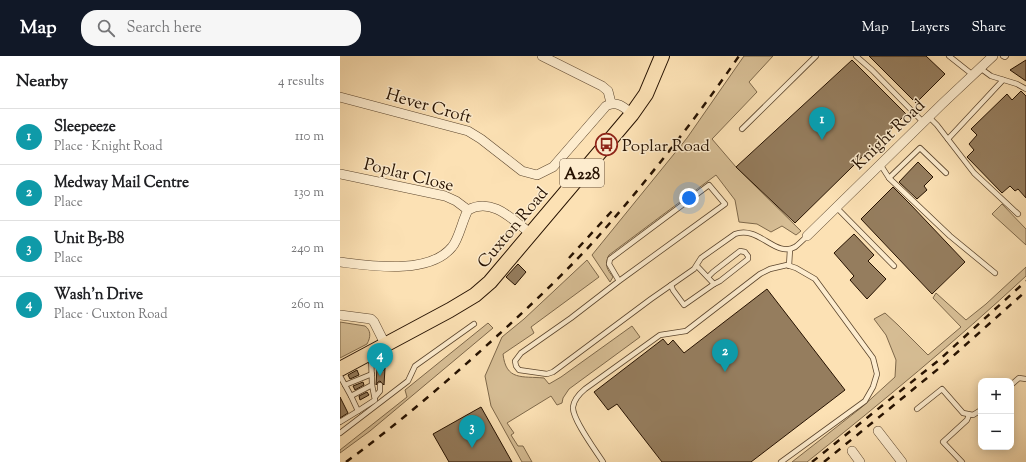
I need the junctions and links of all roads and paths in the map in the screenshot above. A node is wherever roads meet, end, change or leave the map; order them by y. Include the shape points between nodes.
1 (542, 56) edge
2 (662, 56) edge
3 (816, 56) edge
4 (856, 56) edge
5 (949, 56) edge
6 (994, 56) edge
7 (1002, 56) edge
8 (1006, 56) edge
9 (980, 68) junction
10 (973, 75) junction
11 (1003, 80) junction
12 (1026, 89) edge
13 (340, 97) edge
14 (611, 103) junction
15 (632, 114) junction
16 (926, 119) junction
17 (742, 128) dead end
18 (948, 139) junction
19 (880, 164) junction
20 (946, 173) dead end
21 (340, 174) edge
22 (889, 178) junction
23 (836, 207) junction
24 (468, 210) junction
25 (1018, 214) dead end
26 (530, 233) junction
27 (807, 236) joint
28 (790, 248) junction
29 (340, 262) edge
30 (696, 266) junction
31 (789, 266) junction
32 (894, 266) dead end
33 (995, 273) dead end
34 (708, 277) junction
35 (619, 281) junction
36 (714, 284) junction
37 (671, 285) junction
38 (340, 314) edge
39 (474, 324) dead end
40 (385, 344) junction
41 (371, 357) junction
42 (381, 367) dead end
43 (340, 369) edge
44 (372, 374) junction
45 (340, 376) edge
46 (1026, 379) edge
47 (1014, 382) edge
48 (345, 385) junction
49 (372, 385) junction
50 (380, 385) dead end
51 (351, 396) junction
52 (375, 397) junction
53 (917, 409) dead end
54 (358, 411) junction
55 (978, 412) edge
56 (969, 415) junction
57 (340, 422) edge
58 (878, 431) dead end
59 (340, 433) edge
60 (852, 451) dead end
61 (604, 462) edge
62 (781, 462) edge
63 (860, 462) edge
64 (902, 462) edge
65 (962, 462) edge

1 - 14 street via 605,88
2 - 15 main road, Cuxton Road / A228 via 646,94
3 - 17 lane
4 - 16 lane
5 - 10 lane
6 - 9 street, Knight Road
7 - 8 lane
9 - 10 street, Knight Road
9 - 11 lane via 991,76
10 - 16 street, Knight Road
11 - 12 lane
11 - 18 lane
13 - 14 street, Hever Croft via 468,131 522,171 537,175 553,167
14 - 15 street
15 - 26 main road, Cuxton Road / A228
16 - 18 lane
16 - 19 street, Knight Road
18 - 25 lane via 974,173
19 - 22 lane
19 - 23 street, Knight Road
20 - 22 lane via 920,148
21 - 24 street, Poplar Close via 445,196
22 - 33 lane via 950,236
23 - 27 street, Knight Road
23 - 32 lane
24 - 26 street via 480,207 497,208
24 - 29 street via 453,247 436,260 424,264 390,266
26 - 40 main road, Cuxton Road / A228 via 490,282 475,295
27 - 28 lane
28 - 30 lane via 778,247 754,234 741,232 701,258
28 - 31 lane
30 - 34 lane
30 - 37 lane
31 - 61 lane via 777,266 764,272 686,331 660,335 577,396 573,408 575,418
31 - 62 lane via 815,279 873,358 877,374 873,388 865,401
34 - 36 lane
34 - 36 lane via 740,251 745,252 748,259
35 - 35 lane via 725,204 709,185 610,260 609,264
35 - 37 lane via 521,353 515,361 518,370 545,374 552,372
36 - 37 lane via 684,305
38 - 40 street via 371,319
39 - 59 lane via 415,366 408,381
40 - 41 main road, Cuxton Road / A228
41 - 42 lane
41 - 43 main road, Cuxton Road / A228
41 - 44 lane
44 - 48 lane
44 - 49 lane
45 - 48 lane
46 - 47 lane via 1019,378
48 - 51 lane
49 - 51 lane
49 - 52 lane
50 - 52 lane via 380,391
51 - 54 lane
52 - 54 lane via 375,400
53 - 56 lane via 942,389
54 - 57 lane
55 - 56 lane
56 - 65 lane via 967,420 943,442
58 - 64 street
60 - 63 street

